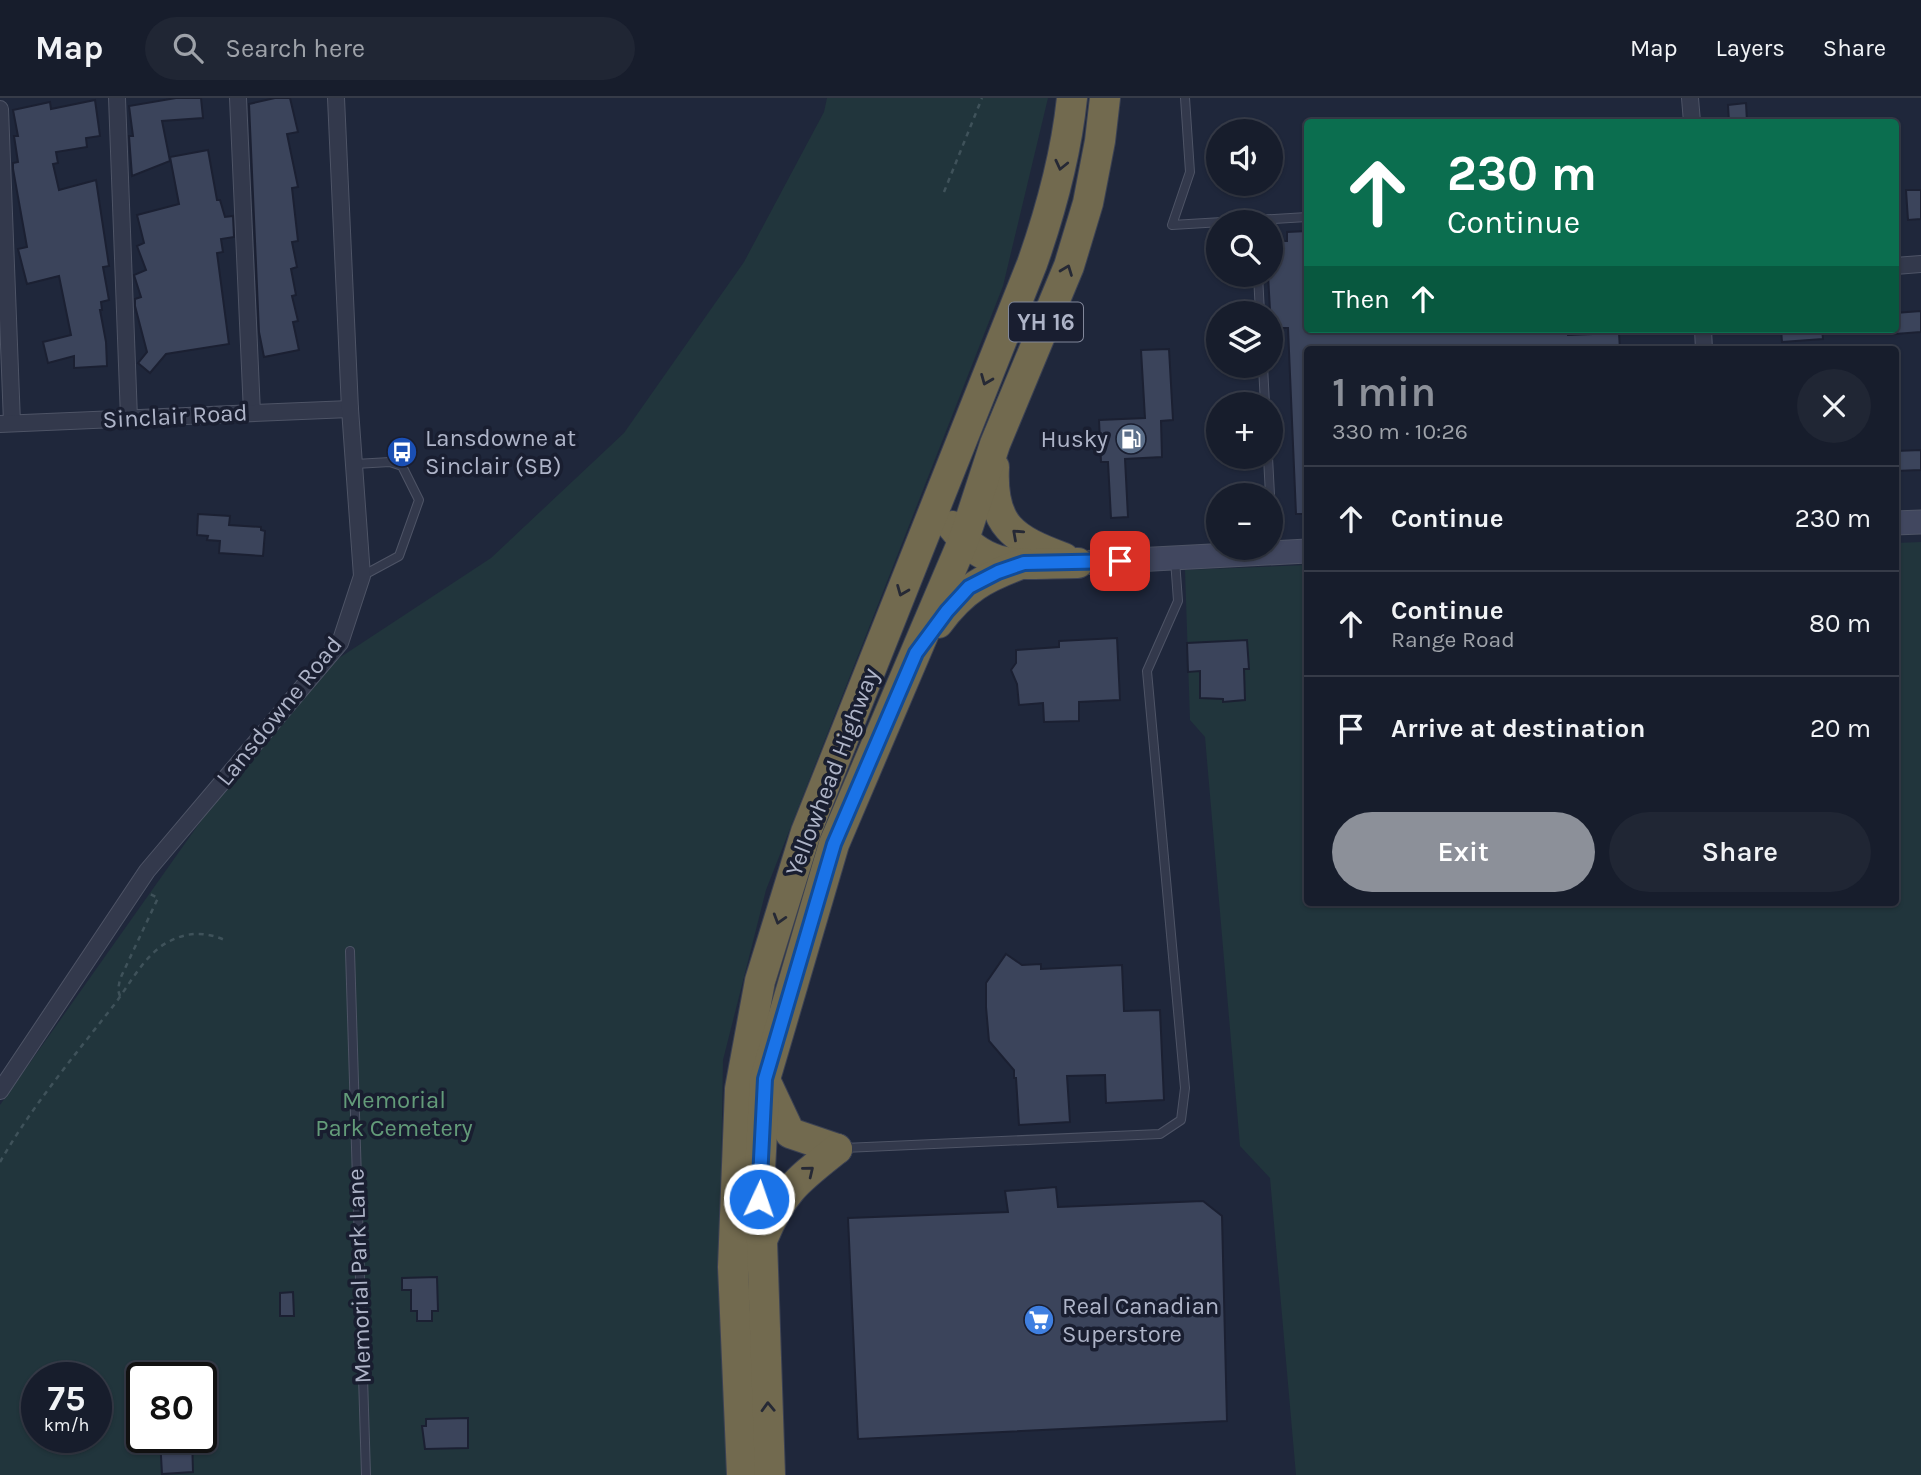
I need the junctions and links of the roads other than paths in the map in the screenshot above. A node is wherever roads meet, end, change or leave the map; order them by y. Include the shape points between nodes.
1 (117, 98) edge
2 (238, 98) edge
3 (336, 98) edge
4 (1072, 98) edge
5 (1105, 98) edge
6 (1185, 98) edge
7 (1690, 98) edge
8 (0, 109) edge
9 (1692, 119) edge
10 (1304, 217) edge
11 (1283, 219) edge
12 (1206, 223) edge
13 (1921, 264) edge
14 (1899, 265) edge
15 (350, 409) junction
16 (251, 413) junction
17 (129, 418) junction
18 (6, 424) edge
19 (995, 444) junction
20 (355, 464) junction
21 (945, 482) junction
22 (1921, 522) edge
23 (1899, 523) edge
24 (964, 539) junction
25 (1304, 551) edge
26 (1283, 552) edge
27 (1206, 556) edge
28 (1175, 558) junction
29 (1024, 563) junction
30 (1078, 563) junction
31 (362, 576) junction
32 (916, 653) junction
33 (350, 951) dead end
34 (765, 1079) junction
35 (0, 1091) edge
36 (837, 1149) junction
37 (762, 1241) junction
38 (366, 1475) edge
39 (742, 1475) edge
40 (770, 1475) edge

1 - 17 street
2 - 16 street
3 - 15 street, Lansdowne Road
4 -> 21 highway, Yellowhead Highway / YH 16 via 1049,215
19 -> 5 highway, Yellowhead Highway / YH 16 via 1069,266 1088,203
6 - 12 lane via 1190,172 1172,225
7 - 9 street
8 - 18 street
10 - 11 lane
13 - 14 street
15 - 16 street, Sinclair Road
15 - 20 street, Lansdowne Road
16 - 17 street, Sinclair Road
17 - 18 street, Sinclair Road
19 - 24 highway, Yellowhead Highway / YH 16
30 -> 19 highway via 1028,544 1001,520 993,489
20 - 31 street, Lansdowne Road
20 - 31 lane via 402,466 419,500 399,556
21 - 24 highway via 945,514
21 -> 39 highway, Yellowhead Highway / YH 16 via 806,832 760,981 740,1089 733,1267
22 - 23 street
24 - 29 highway via 980,555
24 - 32 highway, Yellowhead Highway / YH 16
25 - 26 street
27 - 28 street
28 - 30 street
28 - 36 lane via 1178,601 1147,671 1185,1088 1181,1120 1160,1135
29 - 30 highway
29 - 32 highway via 969,587
31 - 35 street, Lansdowne Road via 340,643 136,887
32 - 34 highway, Yellowhead Highway / YH 16 via 834,844
33 - 38 lane, Memorial Park Lane
34 - 36 highway via 790,1133
34 - 37 highway, Yellowhead Highway / YH 16 via 757,1223
37 -> 36 highway via 777,1204 800,1178
40 -> 37 highway, Yellowhead Highway / YH 16

